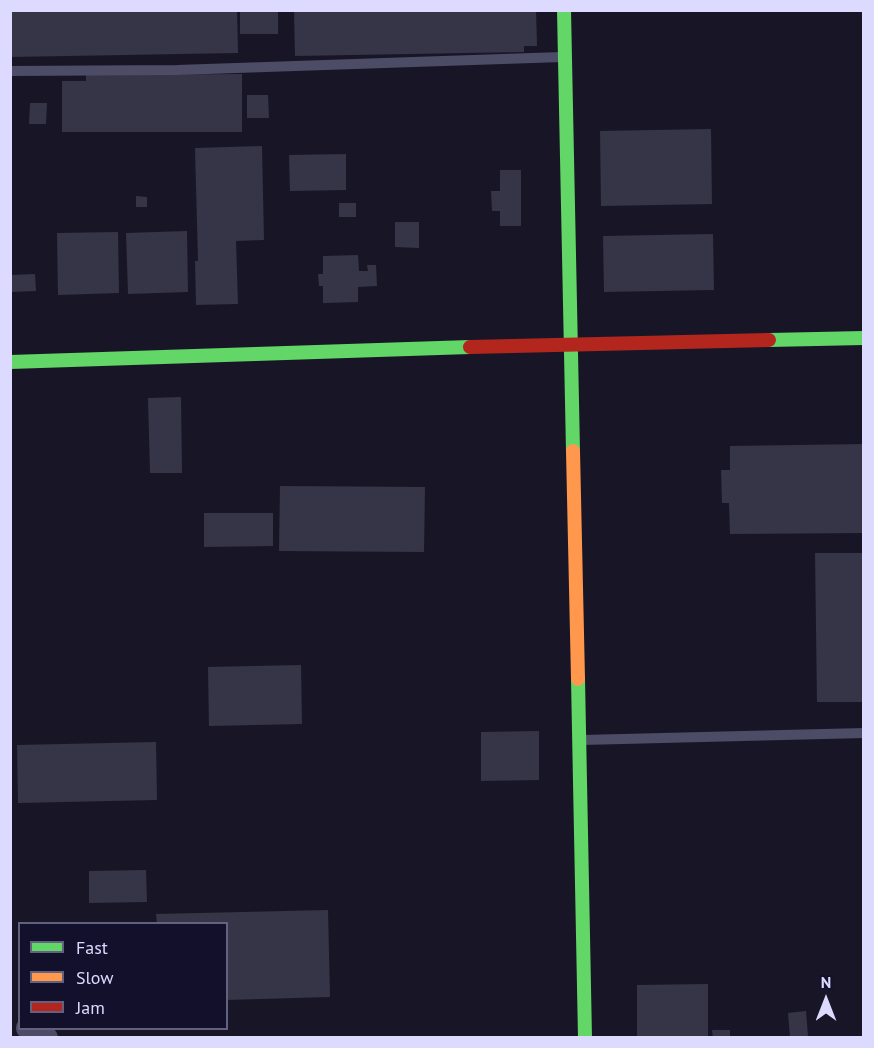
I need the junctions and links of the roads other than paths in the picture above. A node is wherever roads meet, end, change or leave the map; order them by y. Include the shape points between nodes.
1 (564, 10) edge
2 (565, 57) junction
3 (10, 71) edge
4 (864, 338) edge
5 (570, 344) junction
6 (10, 362) edge
7 (864, 733) edge
8 (579, 740) junction
9 (29, 1030) edge
10 (47, 1038) edge
11 (585, 1038) edge

1 - 2 street
2 - 3 lane via 177,70
2 - 5 street
4 - 5 street
5 - 6 street
5 - 8 street
7 - 8 lane
8 - 11 street
9 - 10 street

